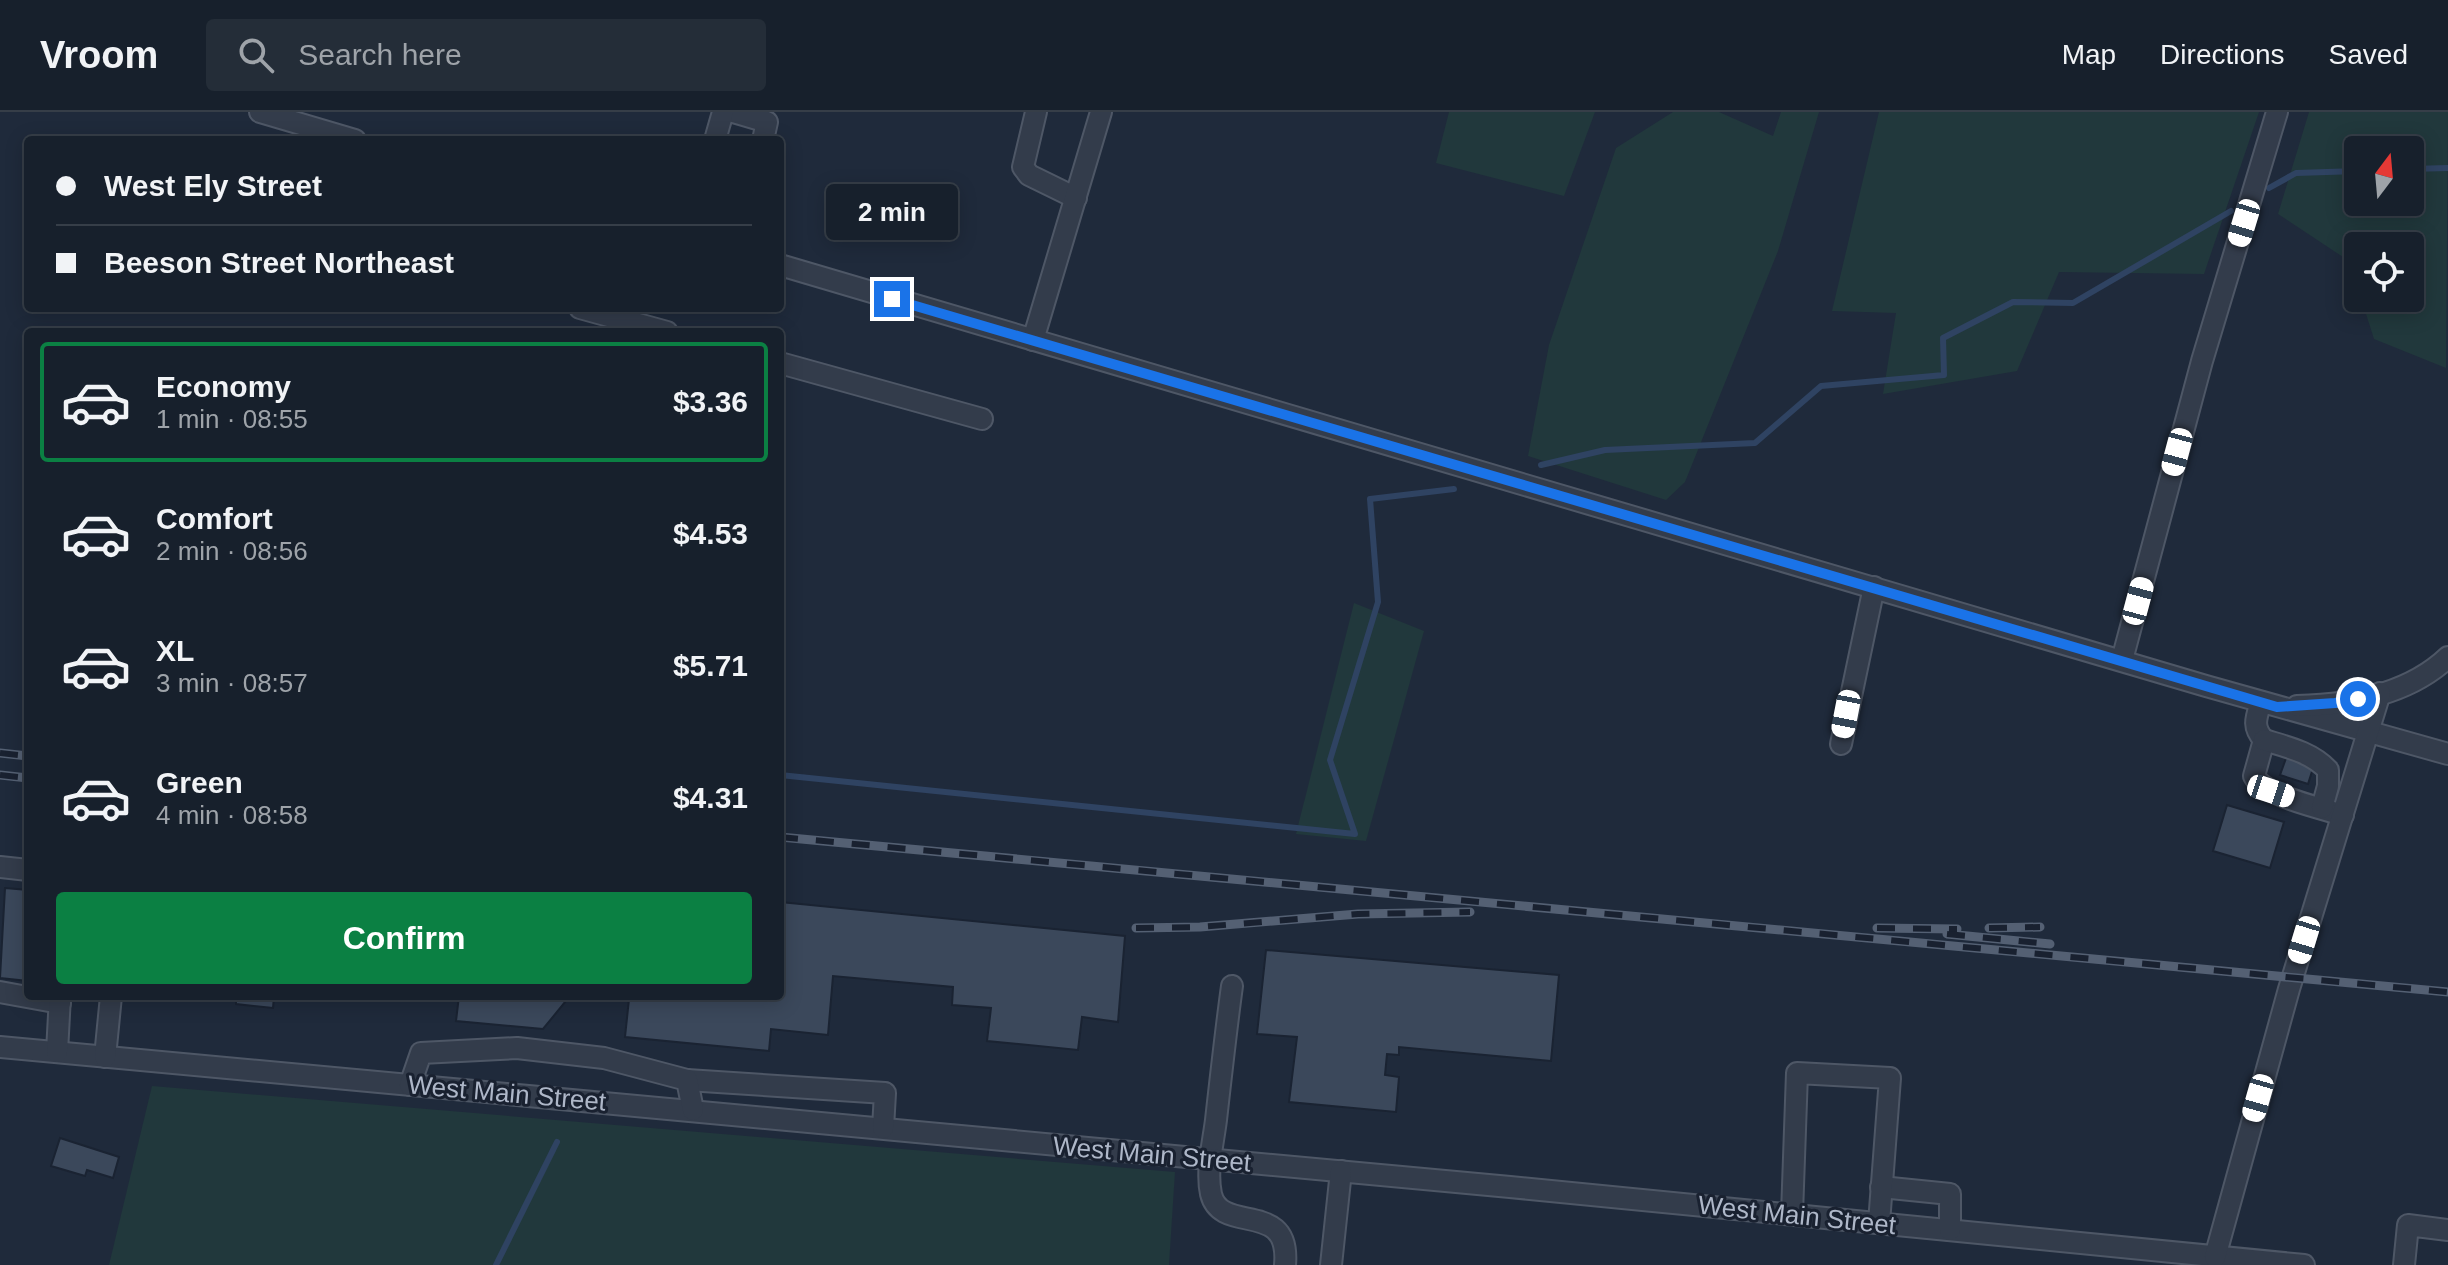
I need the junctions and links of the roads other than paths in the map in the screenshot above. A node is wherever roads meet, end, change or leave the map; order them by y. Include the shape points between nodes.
1 (260, 112) edge
2 (723, 112) edge
3 (733, 112) edge
4 (1036, 112) edge
5 (1101, 112) edge
6 (2277, 112) edge
7 (341, 136) edge
8 (716, 136) edge
9 (764, 136) edge
10 (1076, 198) junction
11 (784, 266) edge
12 (594, 312) edge
13 (652, 328) edge
14 (1033, 340) junction
15 (784, 364) edge
16 (982, 419) dead end
17 (1874, 587) junction
18 (2448, 657) edge
19 (2122, 660) junction
20 (2380, 693) junction
21 (2269, 704) junction
22 (2370, 732) junction
23 (2264, 740) junction
24 (1841, 744) dead end
25 (2448, 754) edge
26 (2322, 808) junction
27 (2343, 815) junction
28 (0, 867) edge
29 (24, 870) edge
30 (1232, 986) dead end
31 (0, 992) edge
32 (24, 995) edge
33 (60, 1000) edge
34 (111, 1000) edge
35 (0, 1047) edge
36 (57, 1052) junction
37 (105, 1057) junction
38 (687, 1080) junction
39 (410, 1085) junction
40 (693, 1110) junction
41 (883, 1128) junction
42 (1211, 1159) junction
43 (1341, 1171) junction
44 (1881, 1187) junction
45 (1792, 1214) junction
46 (1879, 1223) junction
47 (1950, 1230) junction
48 (2448, 1230) edge
49 (2100, 1256) edge
50 (2215, 1257) junction
51 (1285, 1265) edge
52 (1331, 1265) edge
53 (2304, 1265) edge
54 (2404, 1265) edge

1 - 7 street
2 - 8 street
3 - 9 street via 767,122
4 - 10 street via 1023,167
5 - 10 street
6 - 19 street via 2202,361
10 - 14 street
11 - 14 street
12 - 13 street
14 - 17 street
15 - 16 street
17 - 19 street
17 - 24 street
18 - 20 street via 2420,678
19 - 21 street
20 - 21 street via 2335,703
20 - 22 street
21 - 22 street
21 - 23 street via 2255,724
22 - 25 street
22 - 27 street
23 - 26 street via 2296,749 2328,770
23 - 26 street via 2254,776 2257,783
26 - 27 street
27 - 50 street
28 - 29 street
30 - 42 street
31 - 32 street
33 - 36 street
34 - 37 street
35 - 36 street, West Main Street
36 - 37 street, West Main Street
37 - 39 street, West Main Street
38 - 39 street via 604,1058 517,1048 421,1053
38 - 40 street
38 - 41 street via 885,1093
39 - 40 street, West Main Street
40 - 41 street, West Main Street
41 - 42 street, West Main Street
42 - 43 street, West Main Street
42 - 51 street via 1215,1205 1282,1234
43 - 45 street, West Main Street
43 - 52 street
44 - 45 street via 1890,1078 1797,1073
44 - 46 street
44 - 47 street via 1950,1194
45 - 46 street, West Main Street
46 - 47 street, West Main Street
47 - 49 street, West Main Street
48 - 54 street via 2408,1225
49 - 50 street, West Main Street
50 - 53 street, West Main Street

